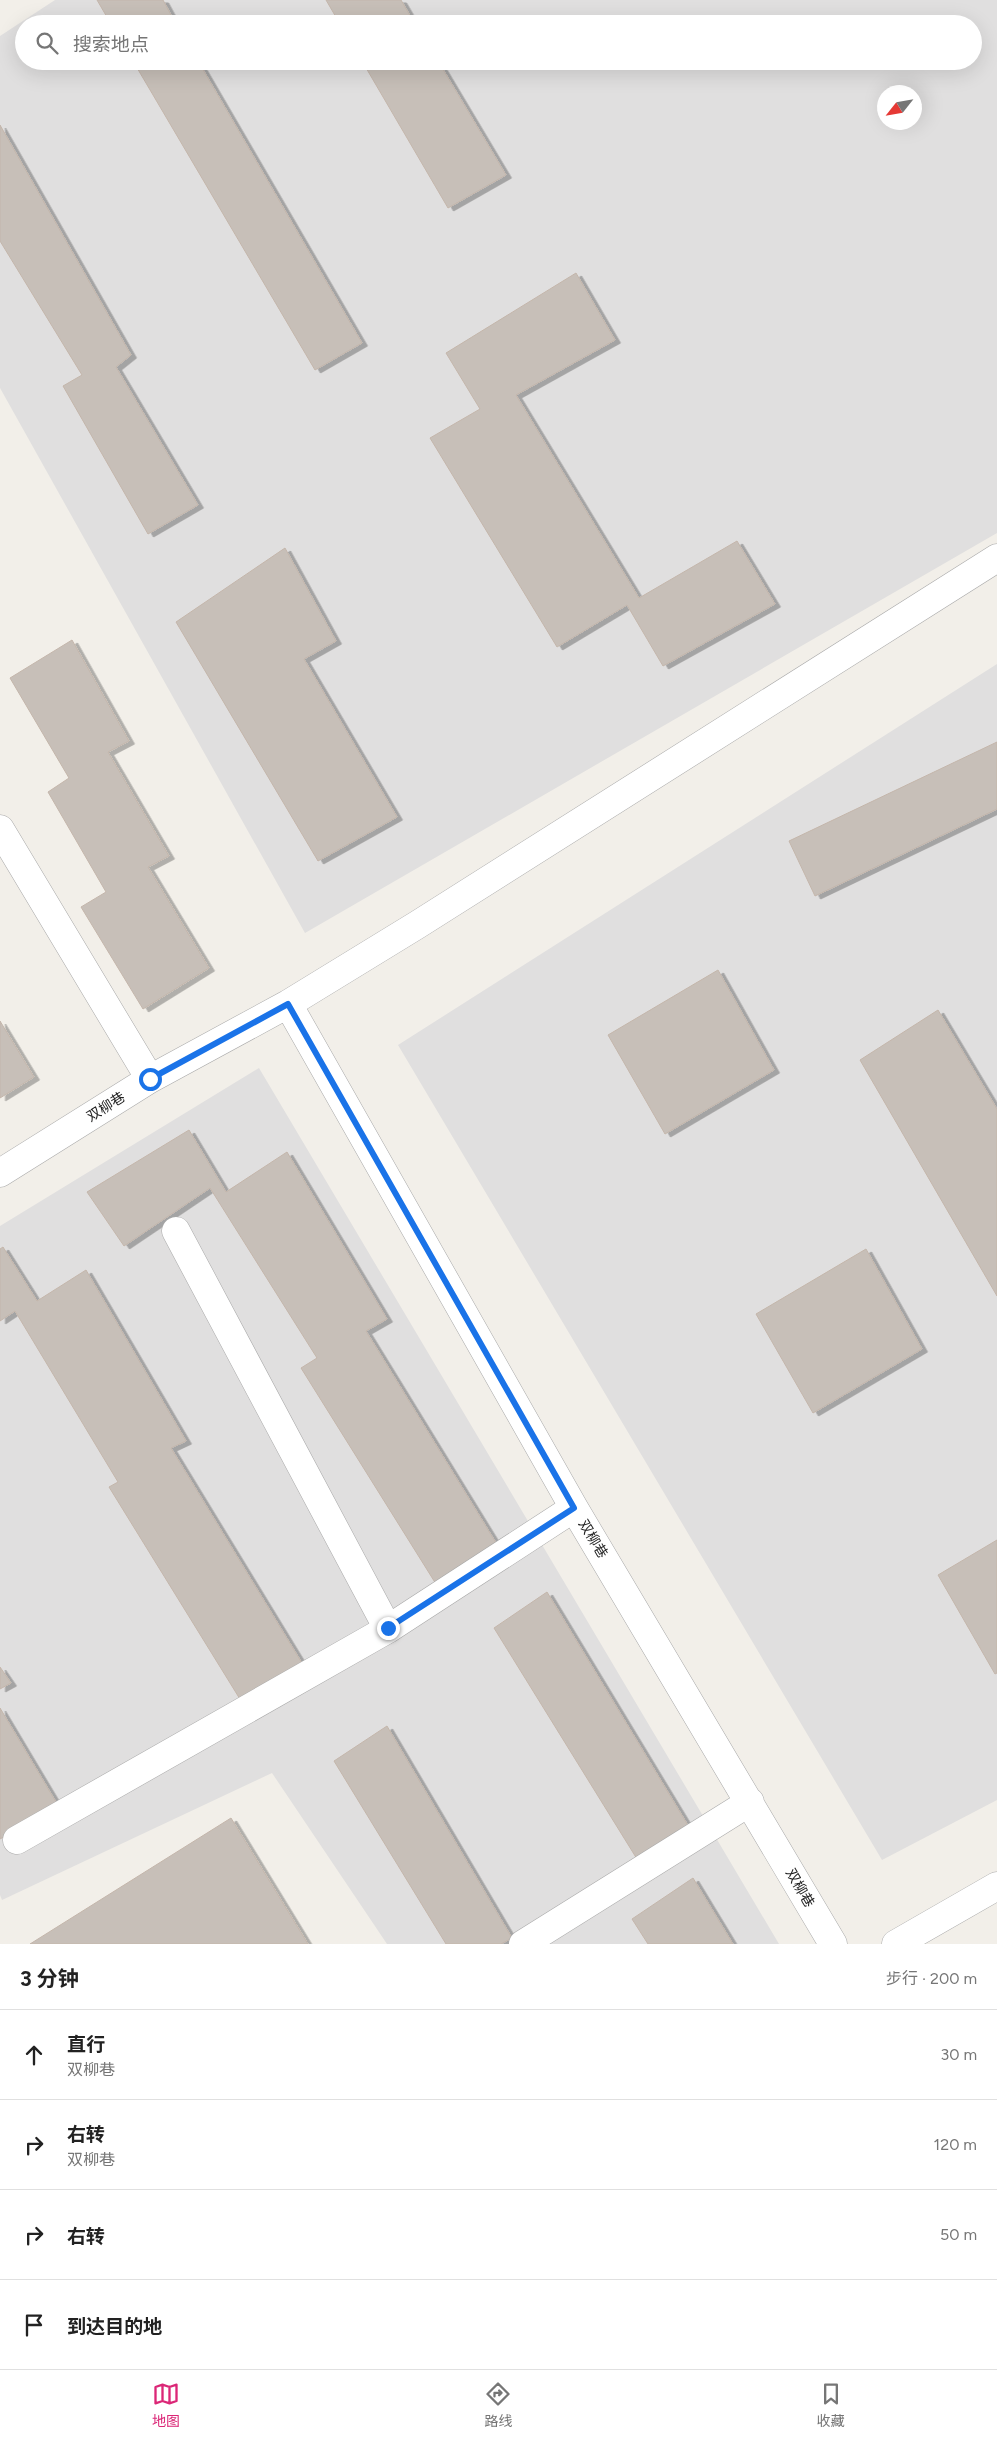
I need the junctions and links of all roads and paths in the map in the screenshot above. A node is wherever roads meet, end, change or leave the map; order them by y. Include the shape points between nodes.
1 (997, 558) edge
2 (0, 829) edge
3 (288, 1004) junction
4 (150, 1079) junction
5 (0, 1173) edge
6 (176, 1231) dead end
7 (574, 1508) junction
8 (388, 1628) junction
9 (750, 1802) junction
10 (17, 1840) dead end
11 (997, 1886) edge
12 (523, 1944) edge
13 (833, 1944) edge
14 (896, 1944) edge

1 - 3 street
2 - 4 street
3 - 4 street, 双柳巷
3 - 7 street, 双柳巷
4 - 5 street, 双柳巷
6 - 8 street
7 - 8 street
7 - 9 street, 双柳巷
8 - 10 street
9 - 12 street
9 - 13 street, 双柳巷
11 - 14 street

